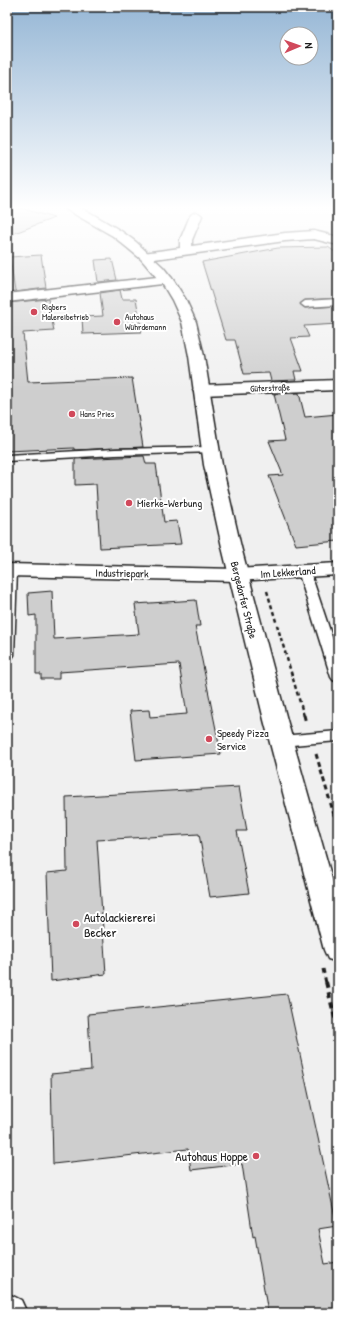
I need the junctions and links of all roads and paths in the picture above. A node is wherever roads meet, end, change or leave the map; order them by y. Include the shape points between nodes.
1 (157, 269) edge
2 (166, 280) junction
3 (7, 298) edge
4 (338, 302) edge
5 (305, 304) dead end
6 (338, 385) edge
7 (201, 390) junction
8 (210, 450) junction
9 (7, 458) edge
10 (338, 568) edge
11 (9, 570) edge
12 (304, 571) junction
13 (248, 575) junction
14 (7, 655) edge
15 (338, 677) edge
16 (338, 736) edge
17 (311, 738) junction
18 (281, 741) junction
19 (338, 828) edge
20 (338, 950) edge

1 - 2 street, Bergedorfer Straße
2 - 3 street
2 - 7 street, Bergedorfer Straße via 180,301 190,325 197,352
4 - 5 lane
6 - 7 street, Güterstraße
7 - 8 street, Bergedorfer Straße
8 - 9 lane
8 - 13 street, Bergedorfer Straße
10 - 12 street, Im Lekkerland
11 - 13 street, Industriepark
11 - 14 lane
12 - 13 street, Im Lekkerland
12 - 15 lane
13 - 17 path via 268,593
13 - 18 street, Bergedorfer Straße
16 - 17 lane
17 - 18 lane
17 - 19 path
18 - 20 street, Bergedorfer Straße

